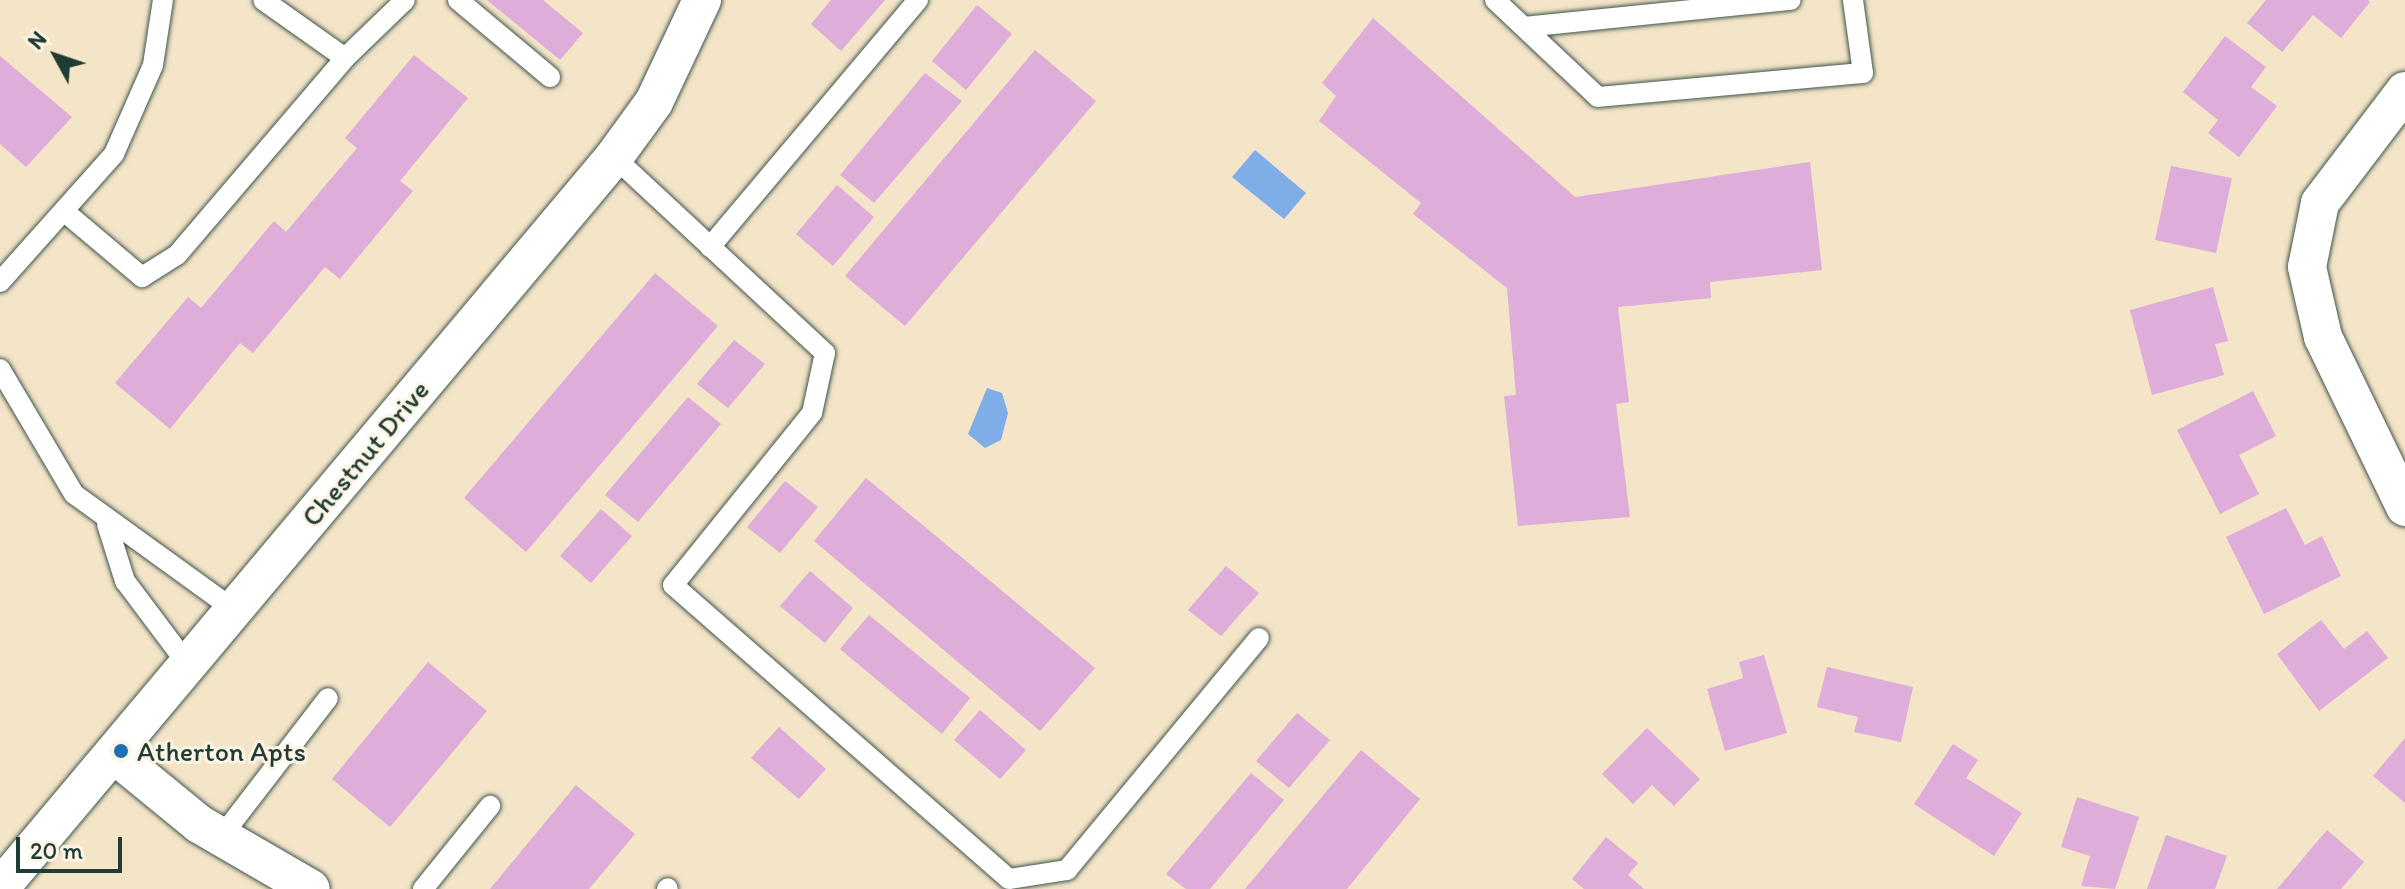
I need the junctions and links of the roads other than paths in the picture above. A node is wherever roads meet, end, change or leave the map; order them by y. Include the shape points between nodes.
1 (163, 0) edge
2 (263, 0) edge
3 (405, 0) edge
4 (458, 0) edge
5 (702, 0) edge
6 (918, 0) edge
7 (1495, 0) edge
8 (1791, 0) edge
9 (1853, 0) edge
10 (1524, 27) junction
11 (345, 58) junction
12 (550, 77) dead end
13 (2405, 91) edge
14 (614, 157) junction
15 (65, 212) junction
16 (710, 247) junction
17 (0, 282) edge
18 (0, 369) edge
19 (2405, 507) edge
20 (107, 524) junction
21 (233, 609) junction
22 (1259, 638) dead end
23 (188, 665) junction
24 (328, 698) dead end
25 (116, 756) junction
26 (490, 806) dead end
27 (221, 837) junction
28 (0, 887) edge
29 (311, 889) edge
30 (423, 889) edge

1 - 15 lane via 137,110 114,154
2 - 11 lane
3 - 11 lane
4 - 12 lane
5 - 14 street, Chestnut Drive via 654,102
6 - 16 lane
7 - 10 lane
8 - 10 lane
9 - 10 lane via 1863,73 1598,97
11 - 15 lane via 177,255 142,277
13 - 19 street via 2320,203 2307,267 2323,337
14 - 16 lane
14 - 21 street, Chestnut Drive
15 - 17 lane
16 - 22 lane via 825,353 812,413 673,585 1009,879 1067,870
18 - 20 lane via 74,494
20 - 21 lane
20 - 23 lane via 125,581
21 - 23 street, Chestnut Drive
23 - 25 street, Chestnut Drive
24 - 27 lane
25 - 27 street
25 - 28 street, Chestnut Drive
26 - 30 lane
27 - 29 street

